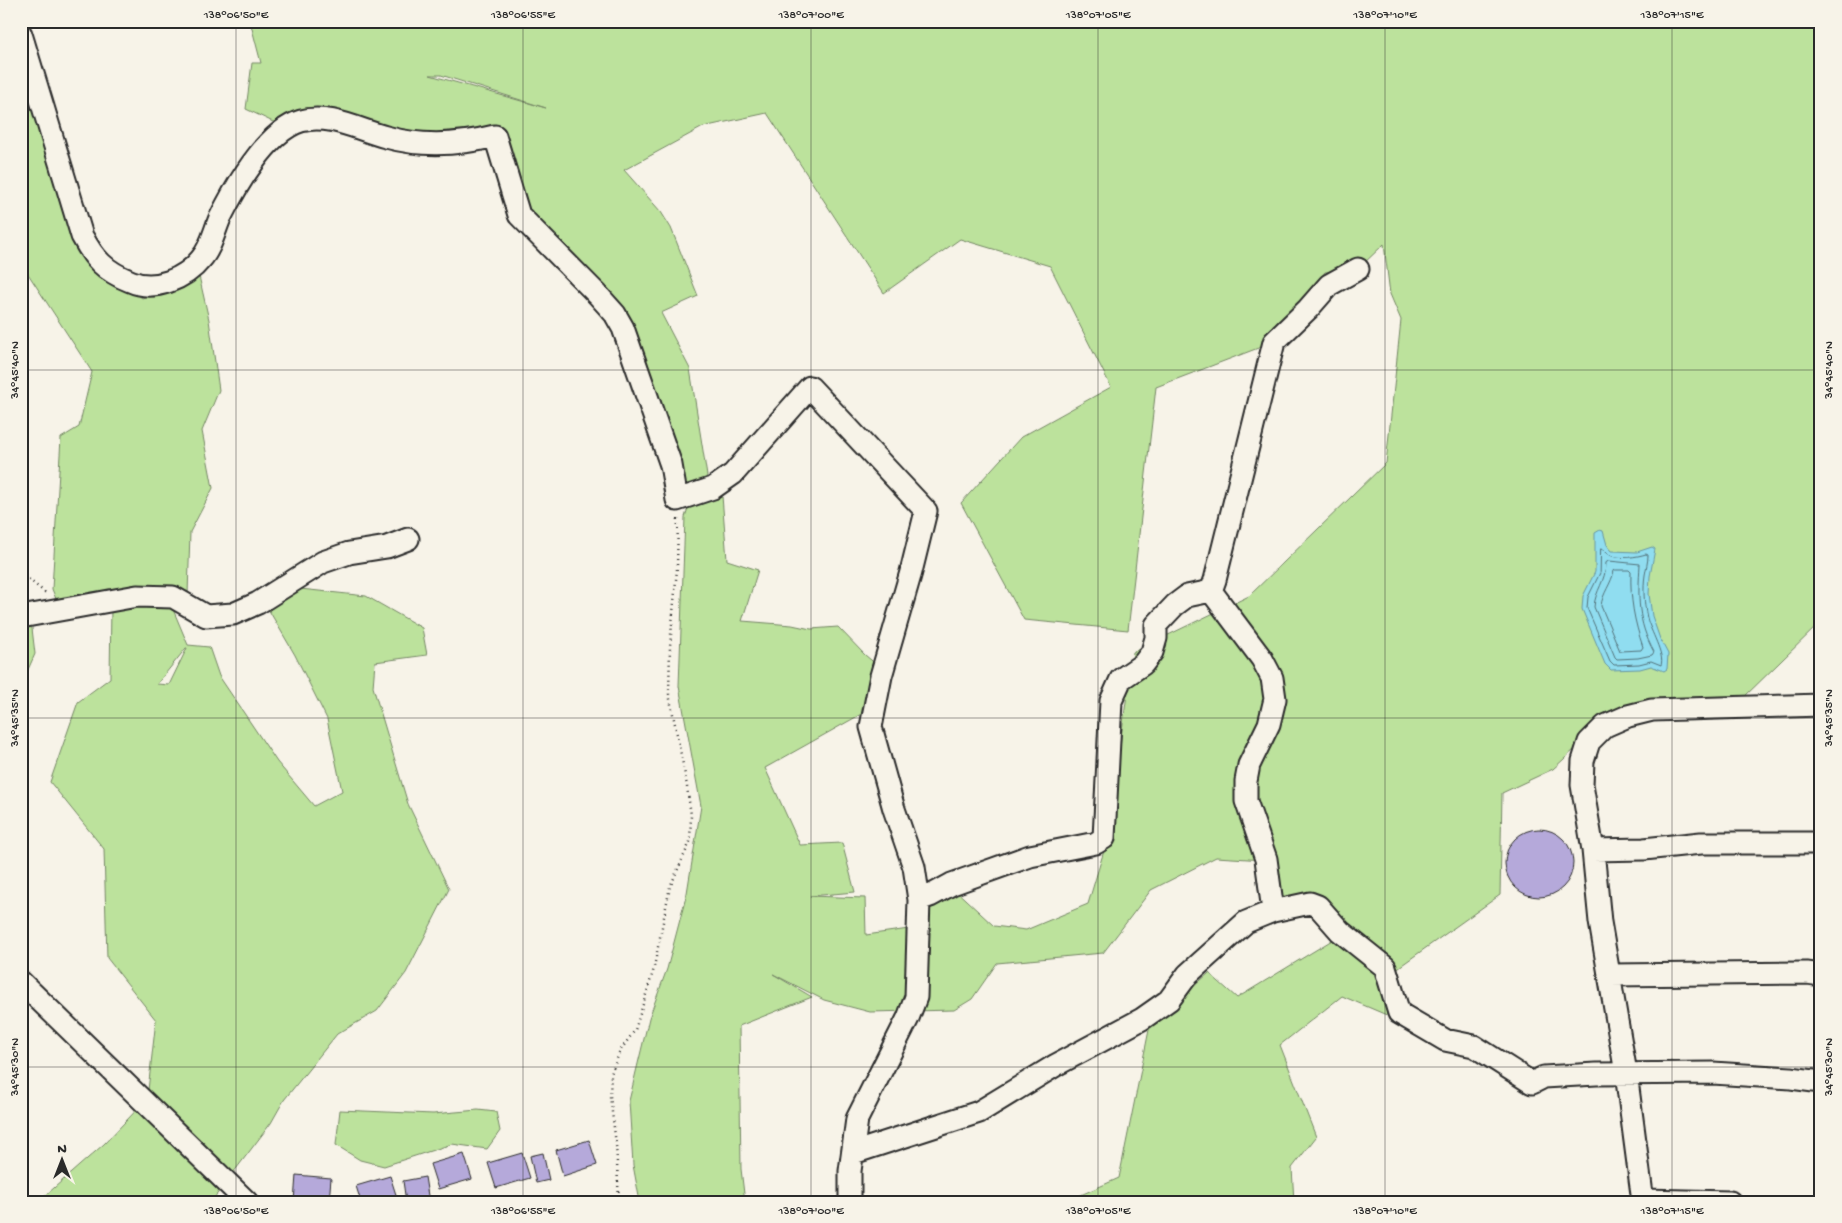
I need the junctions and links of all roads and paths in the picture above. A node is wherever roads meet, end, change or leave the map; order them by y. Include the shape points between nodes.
1 (21, 34) edge
2 (1358, 269) dead end
3 (677, 500) junction
4 (408, 539) dead end
5 (21, 573) edge
6 (1211, 591) junction
7 (53, 610) junction
8 (21, 617) edge
9 (1821, 705) edge
10 (1821, 843) edge
11 (1593, 850) junction
12 (919, 900) junction
13 (1273, 911) junction
14 (1610, 975) junction
15 (1821, 975) edge
16 (21, 982) edge
17 (1626, 1073) junction
18 (1821, 1082) edge
19 (853, 1153) junction
20 (1643, 1201) edge
21 (247, 1202) edge
22 (619, 1202) edge
23 (850, 1202) edge
24 (1730, 1202) edge

1 - 3 street via 82,236 91,254 114,275 134,283 152,285 166,282 193,268 202,258 249,168 266,146 300,121 338,122 408,142 471,142 495,136 519,215 598,295 623,328 671,466
2 - 6 street via 1329,285 1274,342
3 - 12 street via 713,488 728,479 810,386 926,511 881,676 871,727 914,867
3 - 22 path via 677,569 669,694 690,806 690,842 670,887 653,972 635,1030 620,1050 611,1074
4 - 7 street via 323,562 233,614 206,616 173,597 138,596
5 - 7 path via 48,595
6 - 12 street via 1187,596 1156,625 1152,652 1143,664 1121,679 1111,701 1104,838 1096,843 1030,856 952,884
6 - 13 street via 1262,659 1272,678 1276,700 1270,724 1249,765 1246,801 1266,859
7 - 8 street
9 - 11 street via 1652,710 1605,726 1589,742 1583,761 1582,785
10 - 11 street via 1701,843
11 - 14 street via 1600,922
12 - 19 street via 916,997 856,1119
13 - 17 street via 1310,904 1318,906 1340,930 1385,967 1399,1013 1445,1040 1474,1046 1532,1083 1544,1077
13 - 19 street via 1246,922 1188,974 1169,1000 1142,1019 1056,1065 979,1112
14 - 15 street
14 - 17 street
16 - 21 street
17 - 18 street via 1713,1073
17 - 20 street
19 - 23 street
20 - 24 street

